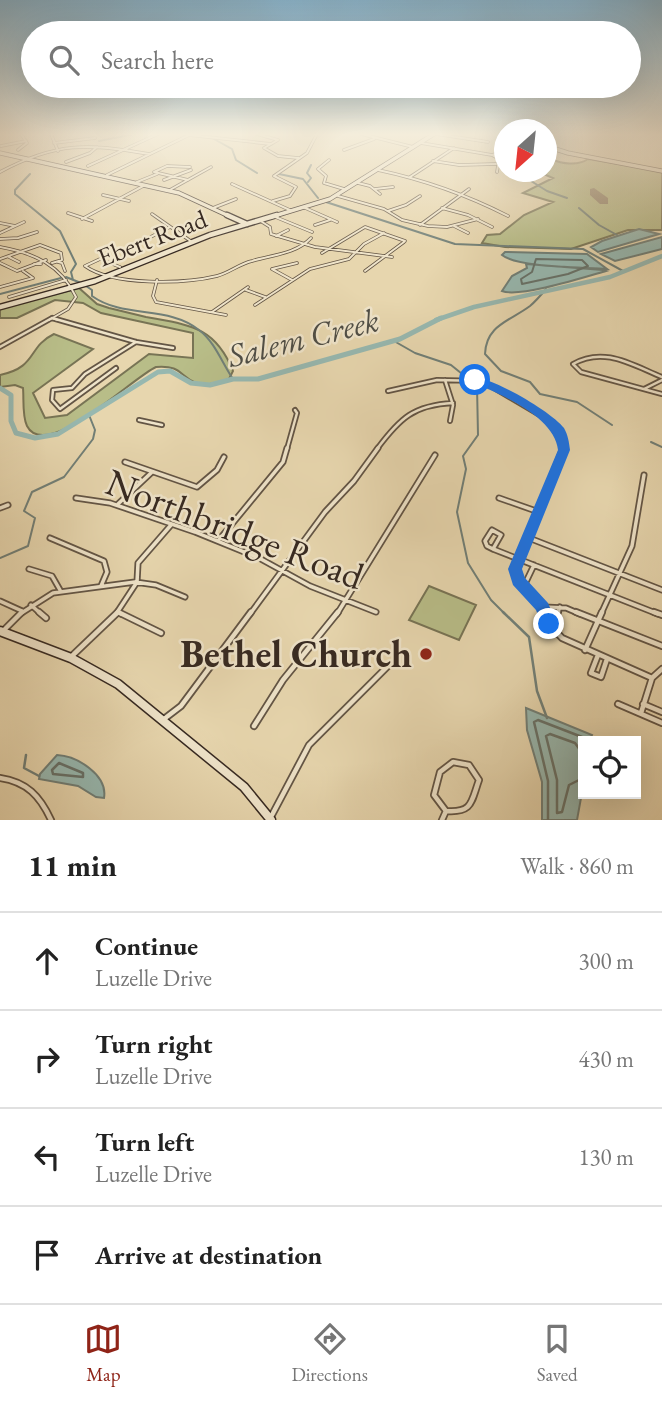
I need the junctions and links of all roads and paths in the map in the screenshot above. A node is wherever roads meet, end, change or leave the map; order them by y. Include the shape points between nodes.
1 (83, 172) edge
2 (113, 172) edge
3 (154, 172) edge
4 (186, 172) edge
5 (202, 172) edge
6 (280, 172) edge
7 (322, 172) edge
8 (375, 172) edge
9 (388, 172) edge
10 (417, 172) edge
11 (157, 174) junction
12 (183, 175) junction
13 (103, 177) junction
14 (410, 177) junction
15 (138, 178) dead end
16 (172, 178) junction
17 (143, 179) junction
18 (178, 179) junction
19 (164, 180) dead end
20 (188, 180) junction
21 (169, 182) dead end
22 (135, 183) junction
23 (358, 183) junction
24 (232, 184) dead end
25 (145, 186) junction
26 (393, 187) dead end
27 (375, 189) junction
28 (348, 190) junction
29 (469, 190) dead end
30 (169, 191) junction
31 (380, 194) dead end
32 (461, 194) junction
33 (103, 195) dead end
34 (420, 195) dead end
35 (338, 196) junction
36 (120, 198) junction
37 (236, 199) dead end
38 (129, 201) dead end
39 (273, 201) junction
40 (303, 207) junction
41 (212, 208) junction
42 (442, 208) junction
43 (292, 211) junction
44 (388, 211) junction
45 (68, 213) dead end
46 (152, 214) dead end
47 (273, 216) junction
48 (508, 216) dead end
49 (82, 219) junction
50 (478, 219) junction
51 (259, 220) junction
52 (330, 220) junction
53 (92, 221) dead end
54 (0, 222) edge
55 (24, 222) dead end
56 (337, 222) dead end
57 (247, 224) junction
58 (315, 225) dead end
59 (420, 225) junction
60 (15, 226) junction
61 (454, 226) junction
62 (170, 227) junction
63 (492, 227) dead end
64 (288, 230) dead end
65 (37, 232) dead end
66 (312, 232) dead end
67 (0, 233) edge
68 (384, 233) junction
69 (468, 233) dead end
70 (276, 236) junction
71 (312, 237) dead end
72 (0, 239) edge
73 (192, 242) junction
74 (137, 244) dead end
75 (306, 244) junction
76 (0, 247) edge
77 (332, 248) junction
78 (23, 252) junction
79 (357, 252) junction
80 (322, 253) dead end
81 (383, 256) junction
82 (9, 257) junction
83 (392, 257) dead end
84 (46, 260) junction
85 (0, 261) edge
86 (19, 262) dead end
87 (56, 262) junction
88 (52, 263) junction
89 (298, 263) dead end
90 (34, 264) junction
91 (41, 264) dead end
92 (120, 267) dead end
93 (22, 270) junction
94 (65, 271) dead end
95 (365, 271) dead end
96 (105, 277) junction
97 (157, 280) junction
98 (292, 280) junction
99 (69, 284) junction
100 (0, 287) edge
101 (248, 287) dead end
102 (246, 290) junction
103 (265, 297) junction
104 (9, 298) dead end
105 (255, 305) dead end
106 (0, 307) edge
107 (212, 312) junction
108 (226, 315) dead end
109 (52, 318) junction
110 (136, 342) junction
111 (0, 347) edge
112 (173, 348) dead end
113 (116, 368) dead end
114 (662, 378) edge
115 (445, 380) junction
116 (645, 389) junction
117 (388, 391) dead end
118 (662, 394) edge
119 (453, 403) junction
120 (295, 410) dead end
121 (139, 419) dead end
122 (450, 421) dead end
123 (162, 425) dead end
124 (435, 455) dead end
125 (223, 457) dead end
126 (125, 462) dead end
127 (152, 472) junction
128 (644, 475) dead end
129 (200, 486) junction
130 (202, 491) dead end
131 (76, 498) dead end
132 (499, 498) dead end
133 (118, 504) junction
134 (8, 505) dead end
135 (0, 508) edge
136 (540, 512) junction
137 (171, 524) junction
138 (50, 538) dead end
139 (529, 538) junction
140 (218, 541) junction
141 (493, 549) junction
142 (519, 559) junction
143 (534, 565) junction
144 (29, 569) dead end
145 (282, 570) junction
146 (620, 573) junction
147 (137, 582) junction
148 (101, 586) junction
149 (524, 586) junction
150 (61, 590) junction
151 (662, 590) edge
152 (610, 595) junction
153 (184, 597) dead end
154 (0, 601) edge
155 (347, 601) junction
156 (31, 605) junction
157 (543, 607) junction
158 (560, 607) junction
159 (22, 611) junction
160 (118, 612) junction
161 (376, 612) dead end
162 (662, 615) edge
163 (46, 618) dead end
164 (598, 621) junction
165 (551, 626) junction
166 (1, 631) edge
167 (161, 633) dead end
168 (662, 646) edge
169 (585, 650) junction
170 (598, 655) junction
171 (71, 657) junction
172 (607, 659) junction
173 (389, 665) dead end
174 (662, 669) edge
175 (652, 678) junction
176 (618, 704) dead end
177 (643, 704) junction
178 (662, 712) edge
179 (641, 713) junction
180 (164, 719) junction
181 (662, 723) edge
182 (254, 726) dead end
183 (0, 778) edge
184 (446, 811) junction
185 (270, 819) edge
186 (51, 820) edge
187 (442, 820) edge

1 - 13 main road
2 - 13 street
3 - 11 street
4 - 12 street
5 - 20 street
6 - 39 street via 275,176 295,186 294,191
7 - 28 street via 324,183
8 - 23 main road, Ebert Road
9 - 14 street
10 - 14 street
11 - 16 street
11 - 17 street
12 - 16 street
12 - 18 street
13 - 22 main road
14 - 32 street
15 - 17 street
16 - 18 street
16 - 19 street
17 - 22 street
18 - 20 street
18 - 21 street
20 - 30 street
22 - 25 main road
23 - 27 street
23 - 28 main road, Ebert Road
24 - 39 street
25 - 30 main road
25 - 36 street
26 - 27 street
27 - 31 street
28 - 35 main road, Ebert Road
29 - 32 street
30 - 41 main road
32 - 42 street
32 - 48 street
33 - 36 street
34 - 44 street
35 - 40 main road, Ebert Road
35 - 44 street
36 - 38 street
36 - 49 street
37 - 41 street
39 - 43 street
40 - 43 main road, Ebert Road
40 - 52 street
41 - 57 main road
42 - 50 street
42 - 59 street
43 - 47 main road, Ebert Road
44 - 59 street
45 - 49 street
46 - 62 street
47 - 51 main road, Ebert Road
47 - 66 street
49 - 53 street
50 - 61 street
50 - 63 street
51 - 57 main road, Ebert Road
51 - 70 street
52 - 56 street
52 - 58 street
54 - 60 street
55 - 60 street
57 - 73 main road, Ebert Road
59 - 61 street
60 - 67 street
61 - 69 street
62 - 73 street
62 - 74 street
64 - 70 street
65 - 72 street
68 - 77 street via 365,226
68 - 79 street
68 - 81 street via 405,241
70 - 75 street
71 - 75 street
73 - 96 main road, Ebert Road
75 - 77 street
75 - 97 street via 217,276
76 - 78 street
77 - 79 street
77 - 80 street
78 - 82 street
78 - 84 street
78 - 87 street via 40,245 61,253 62,260
79 - 81 street
79 - 98 street via 345,261 316,267
81 - 83 street
81 - 95 street
82 - 85 street
82 - 86 street
84 - 88 street
84 - 90 street
85 - 93 street via 11,272
87 - 88 street
87 - 94 street via 62,263
88 - 99 street
89 - 98 street via 272,269
90 - 91 street
90 - 93 street
92 - 96 street via 100,259 85,266
93 - 100 street via 33,278
96 - 97 street
96 - 99 main road, Ebert Road
97 - 107 street via 156,302
98 - 103 street
99 - 104 street
99 - 106 main road
99 - 109 street via 74,302
101 - 102 street
102 - 103 street
102 - 107 street
103 - 105 street
107 - 108 street
109 - 110 street
109 - 111 street
110 - 112 street
110 - 113 street via 85,374 72,388 54,390 52,400 60,409
114 - 116 street
114 - 116 street via 599,354 573,363 584,373
115 - 117 street
115 - 119 street
115 - 136 street via 490,384 558,429 564,450
116 - 118 street
119 - 122 street
119 - 145 street via 424,406 383,440
120 - 140 street via 283,462
121 - 123 street
124 - 155 street
125 - 129 street via 217,471
126 - 127 street
127 - 129 street
127 - 133 street
128 - 146 street via 632,546
129 - 130 street
131 - 133 street, Northbridge Road
132 - 136 street
133 - 137 street, Northbridge Road
134 - 135 street
136 - 139 street
137 - 140 street, Northbridge Road
137 - 147 street via 138,563
138 - 148 street via 104,561 107,572
139 - 142 street
139 - 146 street
140 - 145 street, Northbridge Road
141 - 141 street via 501,535 492,530 485,542
141 - 142 street
142 - 143 street
142 - 149 street via 515,572
143 - 149 street
143 - 152 street
144 - 150 street via 52,576
145 - 155 street, Northbridge Road
145 - 180 street via 181,706
146 - 151 street
146 - 152 street
147 - 148 street
147 - 153 street
147 - 160 street
148 - 150 street
149 - 157 street
150 - 156 street
152 - 162 street
152 - 164 street
154 - 159 street
155 - 161 street, Northbridge Road
155 - 182 street via 283,680
156 - 159 street
156 - 163 street
157 - 158 street
157 - 165 street
158 - 164 street
158 - 165 street
159 - 166 street
160 - 167 street
160 - 171 street
164 - 168 street
164 - 169 street
165 - 169 street via 566,641
166 - 171 main road
169 - 170 street
170 - 172 street
170 - 172 street via 591,673 601,677
171 - 180 main road via 118,684
172 - 175 street
173 - 185 street via 309,745
174 - 175 street
175 - 177 street
176 - 179 street
177 - 178 street
177 - 179 street
179 - 181 street
180 - 185 main road via 244,787
183 - 186 street via 33,789
184 - 184 street via 435,799 436,781 447,764 465,763 479,780 472,803 461,813
184 - 187 street

